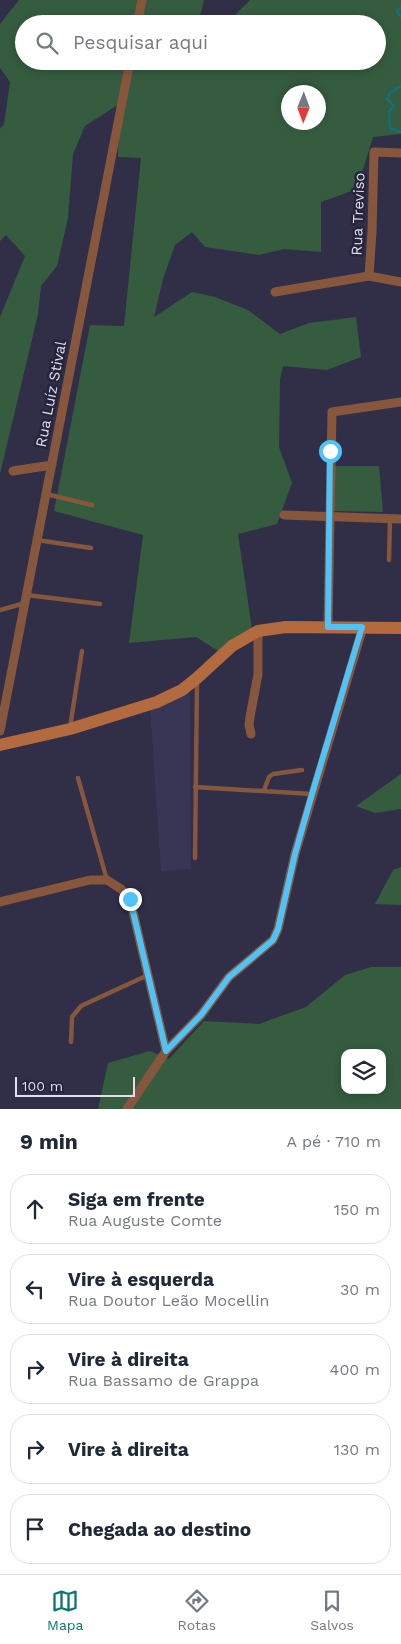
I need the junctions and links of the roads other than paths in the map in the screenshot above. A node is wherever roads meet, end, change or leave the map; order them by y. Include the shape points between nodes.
1 (142, 0) edge
2 (139, 15) edge
3 (128, 70) edge
4 (401, 153) edge
5 (370, 276) junction
6 (401, 282) edge
7 (275, 292) dead end
8 (401, 402) edge
9 (52, 465) junction
10 (14, 471) dead end
11 (46, 494) junction
12 (92, 505) dead end
13 (284, 515) dead end
14 (330, 516) junction
15 (390, 518) junction
16 (401, 519) edge
17 (37, 540) junction
18 (91, 548) dead end
19 (390, 560) dead end
20 (26, 599) junction
21 (100, 604) dead end
22 (0, 610) edge
23 (328, 627) junction
24 (362, 627) junction
25 (401, 628) edge
26 (258, 631) junction
27 (82, 651) dead end
28 (197, 678) junction
29 (70, 729) junction
30 (0, 732) edge
31 (251, 734) dead end
32 (0, 745) edge
33 (302, 770) dead end
34 (78, 778) dead end
35 (195, 787) junction
36 (264, 790) junction
37 (312, 794) junction
38 (195, 858) dead end
39 (107, 880) junction
40 (0, 902) edge
41 (148, 976) junction
42 (71, 1042) dead end
43 (166, 1051) junction
44 (127, 1109) edge

1 - 2 street
3 - 9 street, Rua Luíz Stival
4 - 5 street, Rua Treviso via 374,152
5 - 6 street
5 - 7 street
8 - 14 street via 332,412
9 - 10 street
9 - 11 street, Rua Luíz Stival
11 - 12 lane
11 - 17 street, Rua Luíz Stival
13 - 14 street
14 - 15 street
14 - 23 street
15 - 16 street
15 - 19 lane
17 - 18 lane
17 - 20 street, Rua Luíz Stival
20 - 21 lane
20 - 22 lane
20 - 30 street, Rua Luíz Stival
23 - 24 street
23 - 26 street
24 - 25 street
24 - 37 street
26 - 28 street via 232,646
26 - 31 street via 258,674 249,725
27 - 29 lane
28 - 29 street via 182,690 157,702
28 - 35 lane
29 - 32 street
33 - 36 lane via 269,776
34 - 39 lane
35 - 36 lane
35 - 38 lane
36 - 37 lane
37 - 43 street via 273,940 229,977 201,1015
39 - 40 street via 90,880
39 - 41 street via 130,899
41 - 42 lane via 81,1006 72,1017
41 - 43 street
43 - 44 street

